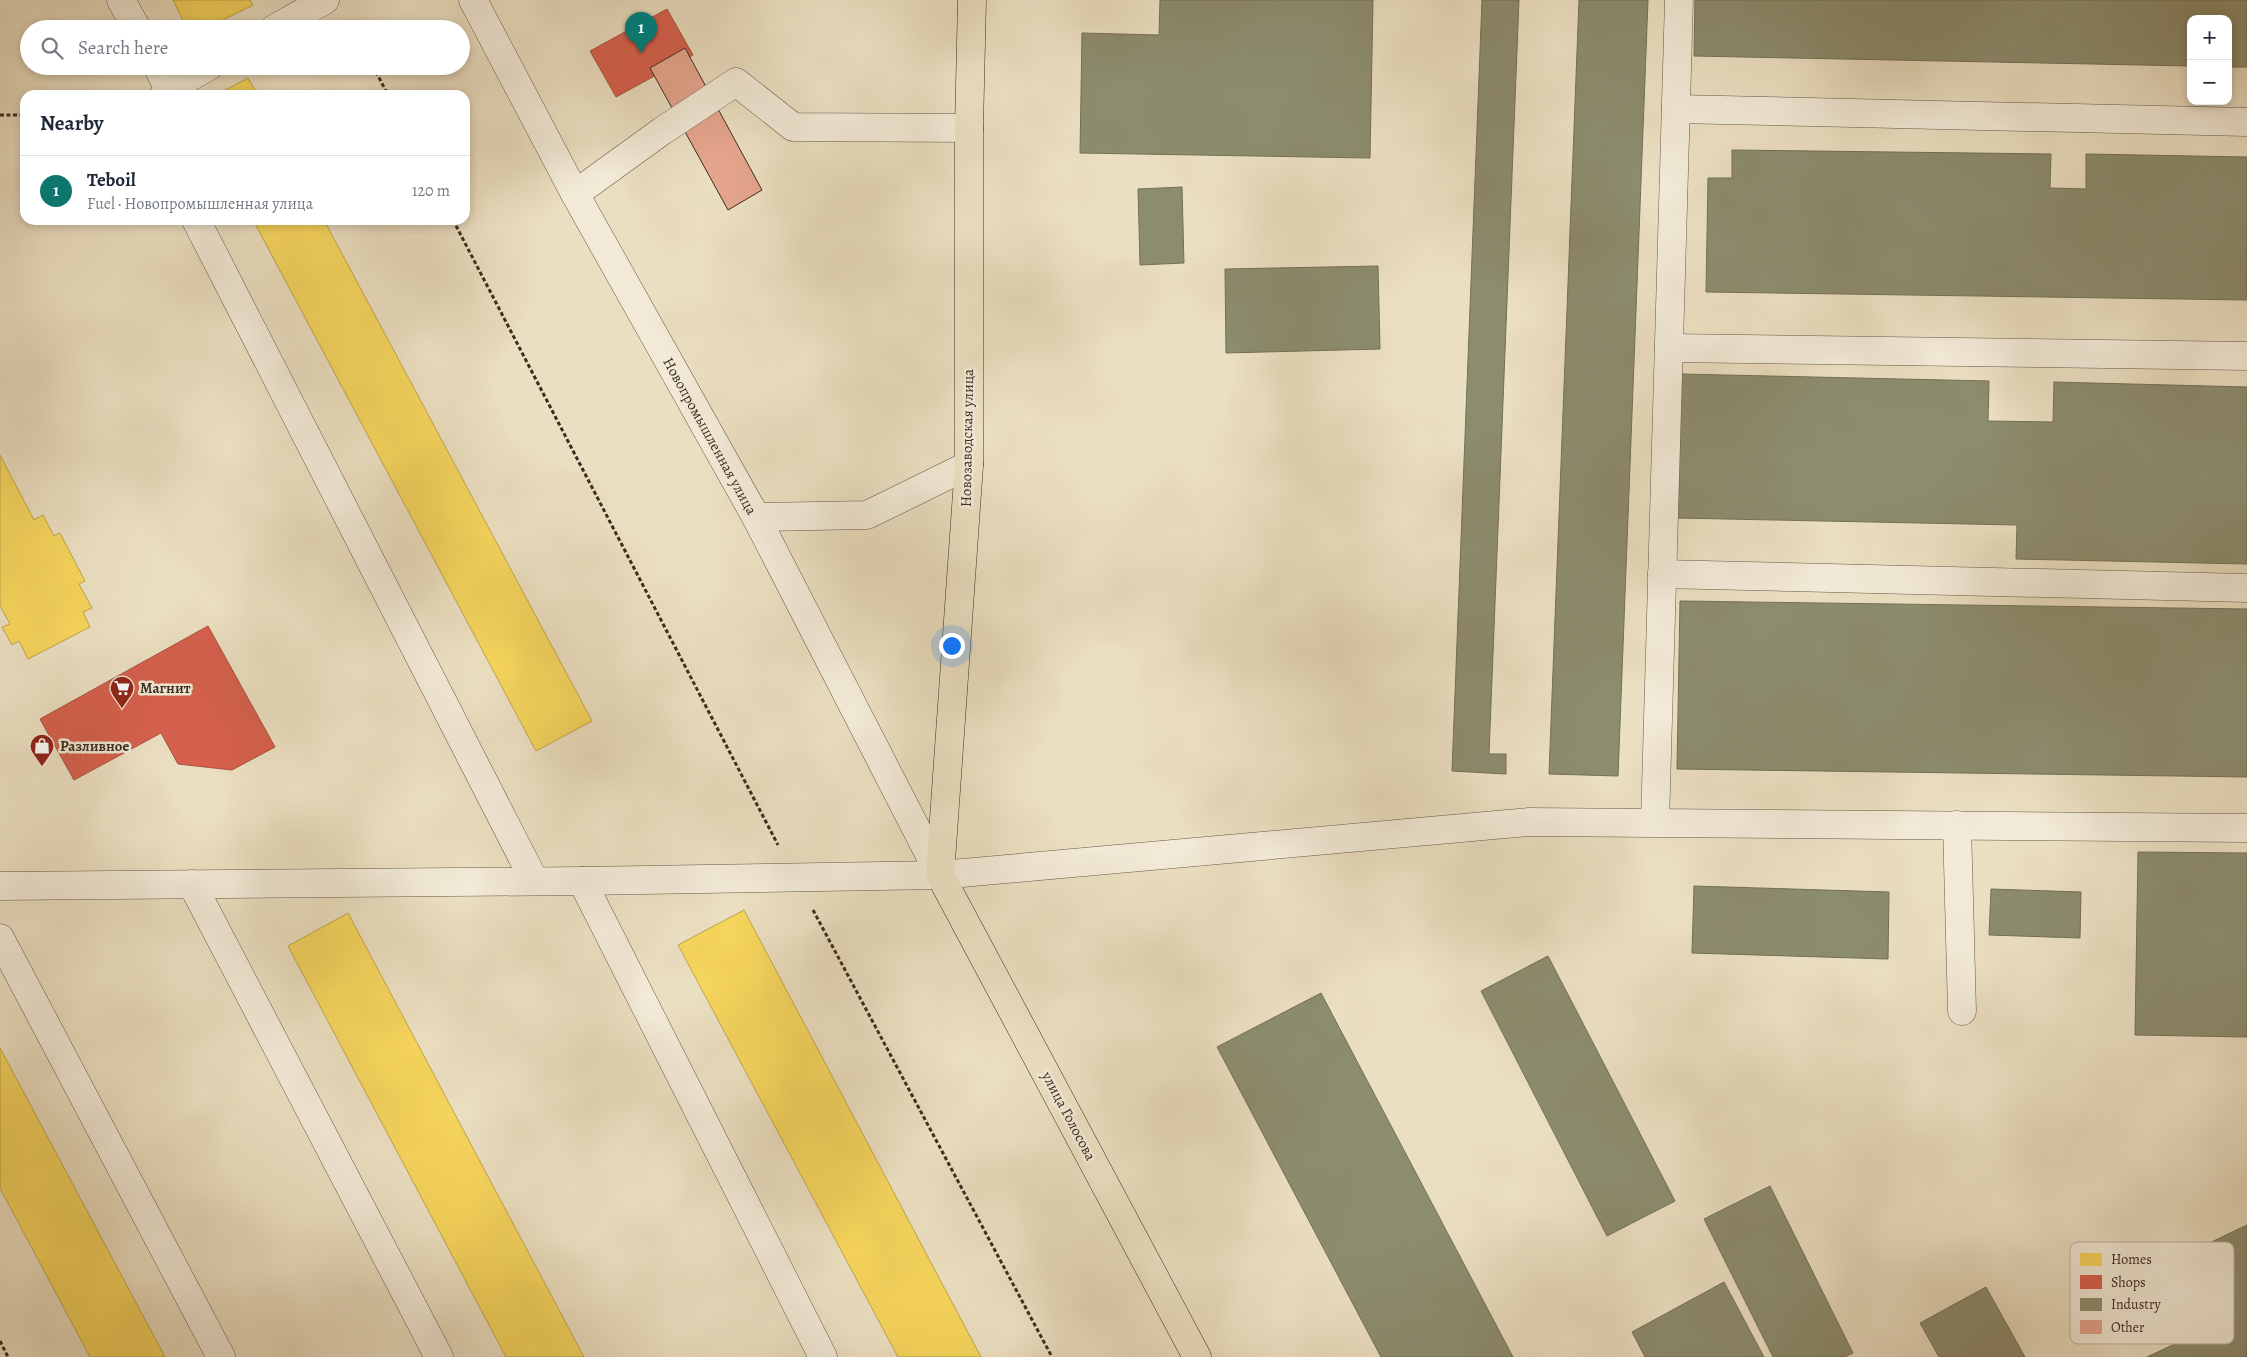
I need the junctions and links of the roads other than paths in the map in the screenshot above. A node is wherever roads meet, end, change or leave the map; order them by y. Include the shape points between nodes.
1 (121, 0) edge
2 (325, 0) edge
3 (473, 0) edge
4 (972, 0) edge
5 (1679, 0) edge
6 (132, 20) edge
7 (290, 20) edge
8 (185, 75) edge
9 (163, 83) edge
10 (1676, 110) junction
11 (2247, 122) edge
12 (970, 128) junction
13 (575, 194) junction
14 (199, 225) edge
15 (1669, 348) junction
16 (2247, 356) edge
17 (969, 465) junction
18 (756, 517) junction
19 (1662, 574) junction
20 (2247, 588) edge
21 (1655, 822) junction
22 (1957, 825) junction
23 (2247, 828) edge
24 (940, 875) junction
25 (534, 880) junction
26 (582, 881) junction
27 (192, 884) junction
28 (0, 886) edge
29 (0, 938) edge
30 (1962, 1012) dead end
31 (221, 1357) edge
32 (439, 1357) edge
33 (823, 1357) edge
34 (1197, 1357) edge

1 - 6 street
2 - 7 street
3 - 13 street, Новопромышленная улица
4 - 12 main road, Новозаводская улица
5 - 10 street
8 - 9 street
10 - 11 street
10 - 15 street
12 - 13 street via 793,127 736,82
12 - 17 main road, Новозаводская улица
13 - 18 street, Новопромышленная улица
14 - 25 street
15 - 16 street
15 - 19 street
17 - 18 street via 867,515
17 - 24 main road, Новозаводская улица
18 - 24 street, Новопромышленная улица
19 - 20 street
19 - 21 street
21 - 22 street
21 - 24 street via 1529,822
22 - 23 street
22 - 30 street
24 - 26 street
24 - 34 main road, улица Голосова
25 - 26 street
25 - 27 street
26 - 33 street
27 - 28 street
27 - 32 street
29 - 31 street

